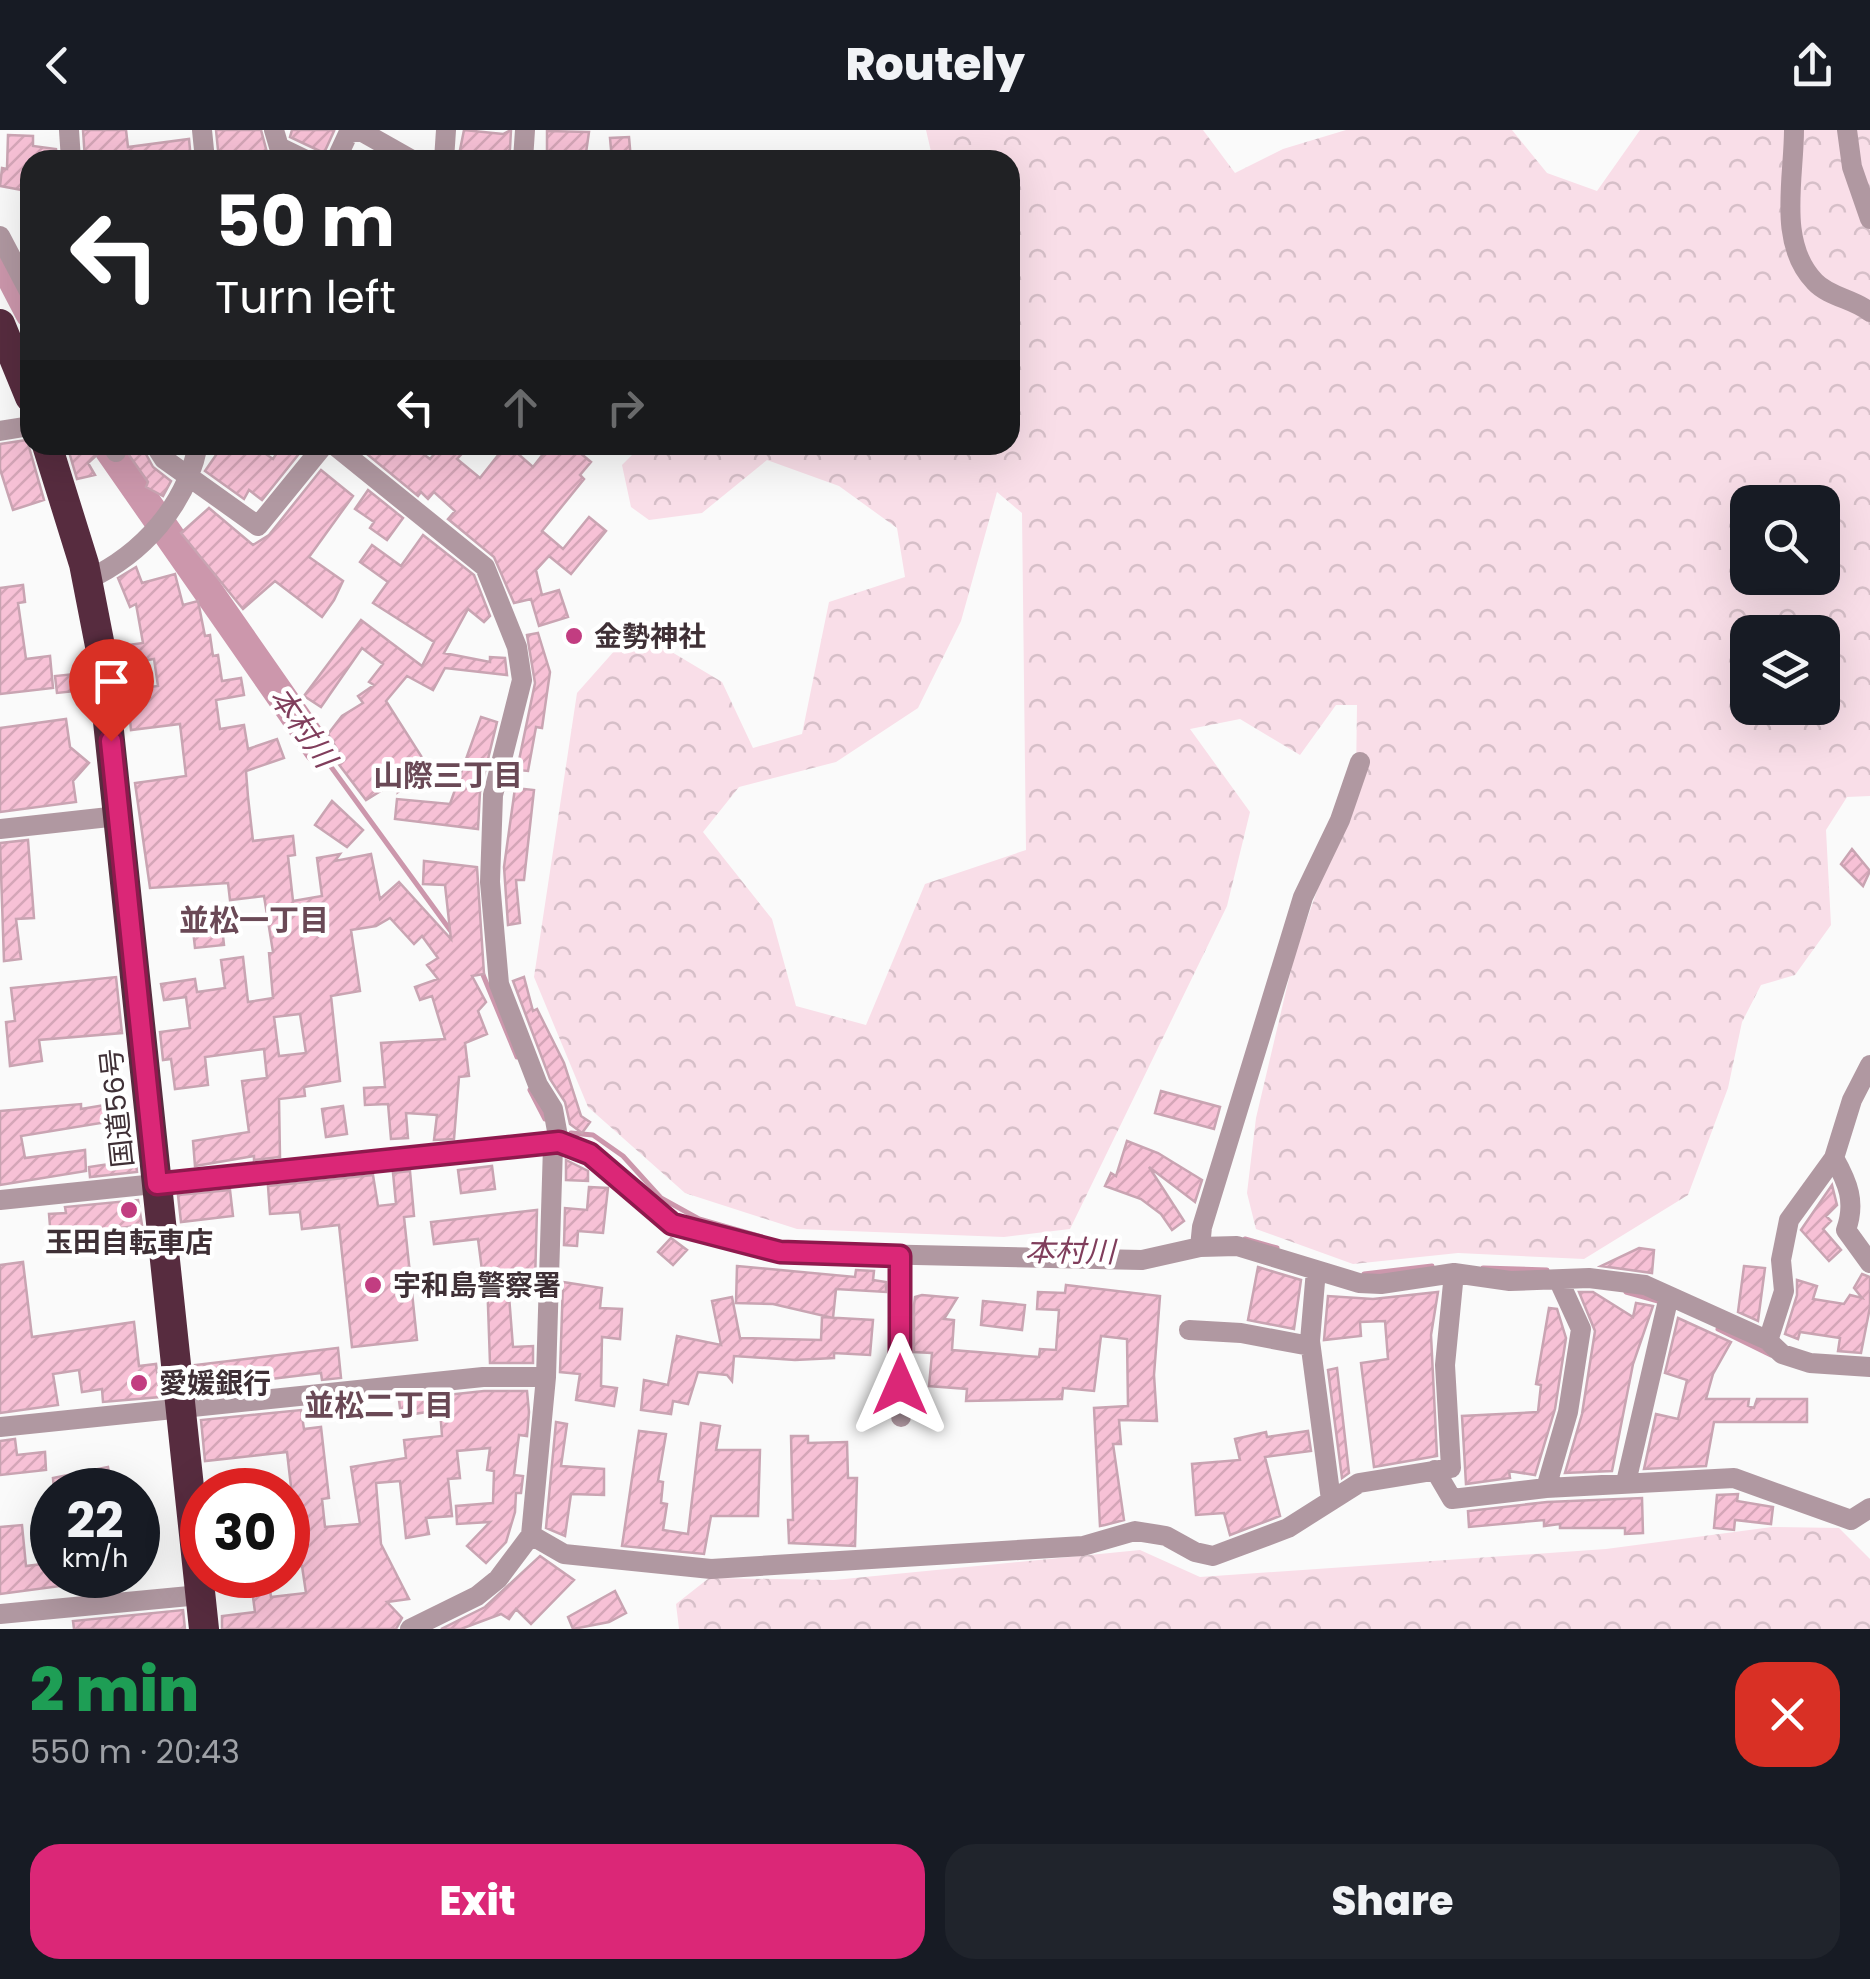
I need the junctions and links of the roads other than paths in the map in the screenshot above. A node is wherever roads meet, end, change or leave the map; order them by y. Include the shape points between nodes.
1 (1794, 130) edge
2 (1848, 130) edge
3 (341, 150) edge
4 (394, 150) edge
5 (1870, 218) edge
6 (0, 236) edge
7 (20, 273) edge
8 (1870, 312) edge
9 (0, 324) edge
10 (20, 373) edge
11 (50, 455) edge
12 (162, 455) edge
13 (196, 455) edge
14 (316, 455) edge
15 (346, 455) edge
16 (191, 479) junction
17 (88, 580) junction
18 (1360, 762) dead end
19 (118, 816) junction
20 (0, 830) edge
21 (1870, 1065) edge
22 (556, 1144) junction
23 (1834, 1158) junction
24 (157, 1184) junction
25 (0, 1200) edge
26 (1201, 1241) junction
27 (900, 1256) junction
28 (1870, 1263) edge
29 (1316, 1270) junction
30 (1454, 1273) junction
31 (1559, 1281) junction
32 (1667, 1302) junction
33 (1189, 1330) dead end
34 (1768, 1341) junction
35 (1310, 1346) junction
36 (1870, 1367) edge
37 (546, 1377) junction
38 (183, 1408) junction
39 (900, 1417) dead end
40 (0, 1426) edge
41 (188, 1468) edge
42 (1436, 1470) junction
43 (1627, 1478) dead end
44 (1546, 1488) junction
45 (1331, 1500) junction
46 (1870, 1508) edge
47 (531, 1535) junction
48 (180, 1597) edge
49 (200, 1598) edge
50 (0, 1614) edge
51 (204, 1629) edge
52 (410, 1629) edge

1 - 8 street via 1790,232 1799,260 1816,285
2 - 5 street
3 - 4 street via 348,134 359,130
6 - 7 street
9 - 10 highway
11 - 17 highway, 国道56号
12 - 16 street
13 - 16 street
14 - 16 street via 258,526
15 - 22 street via 485,568 516,647 522,680 492,795 490,882 499,984 553,1109
16 - 17 street via 159,526
17 - 19 highway, 国道56号
18 - 26 street via 1303,897
19 - 20 street
19 - 24 highway, 国道56号
21 - 23 street
22 - 24 street
22 - 27 street via 590,1154 672,1224 780,1252
22 - 37 street
23 - 28 street via 1849,1186 1846,1230
23 - 34 street via 1789,1220 1781,1260 1784,1291
24 - 25 street
24 - 38 highway, 国道56号
26 - 27 street via 1142,1260
26 - 29 street
27 - 39 street
29 - 30 street via 1381,1284
29 - 35 street
30 - 31 street
30 - 42 street via 1445,1365 1452,1468
31 - 32 street via 1645,1285
31 - 44 street via 1581,1329 1568,1412
32 - 34 street
32 - 43 street
33 - 35 street
34 - 36 street via 1782,1354 1810,1363
35 - 45 street
37 - 38 street via 483,1377
37 - 47 street
38 - 40 street
38 - 41 highway, 国道56号
42 - 44 street via 1452,1499
42 - 45 street via 1359,1483
44 - 46 street via 1734,1478 1851,1520
45 - 47 street via 1288,1528 1214,1556 1135,1531 1083,1546 712,1569 564,1554
47 - 52 street via 498,1579
48 - 50 street
49 - 51 highway, 国道56号

